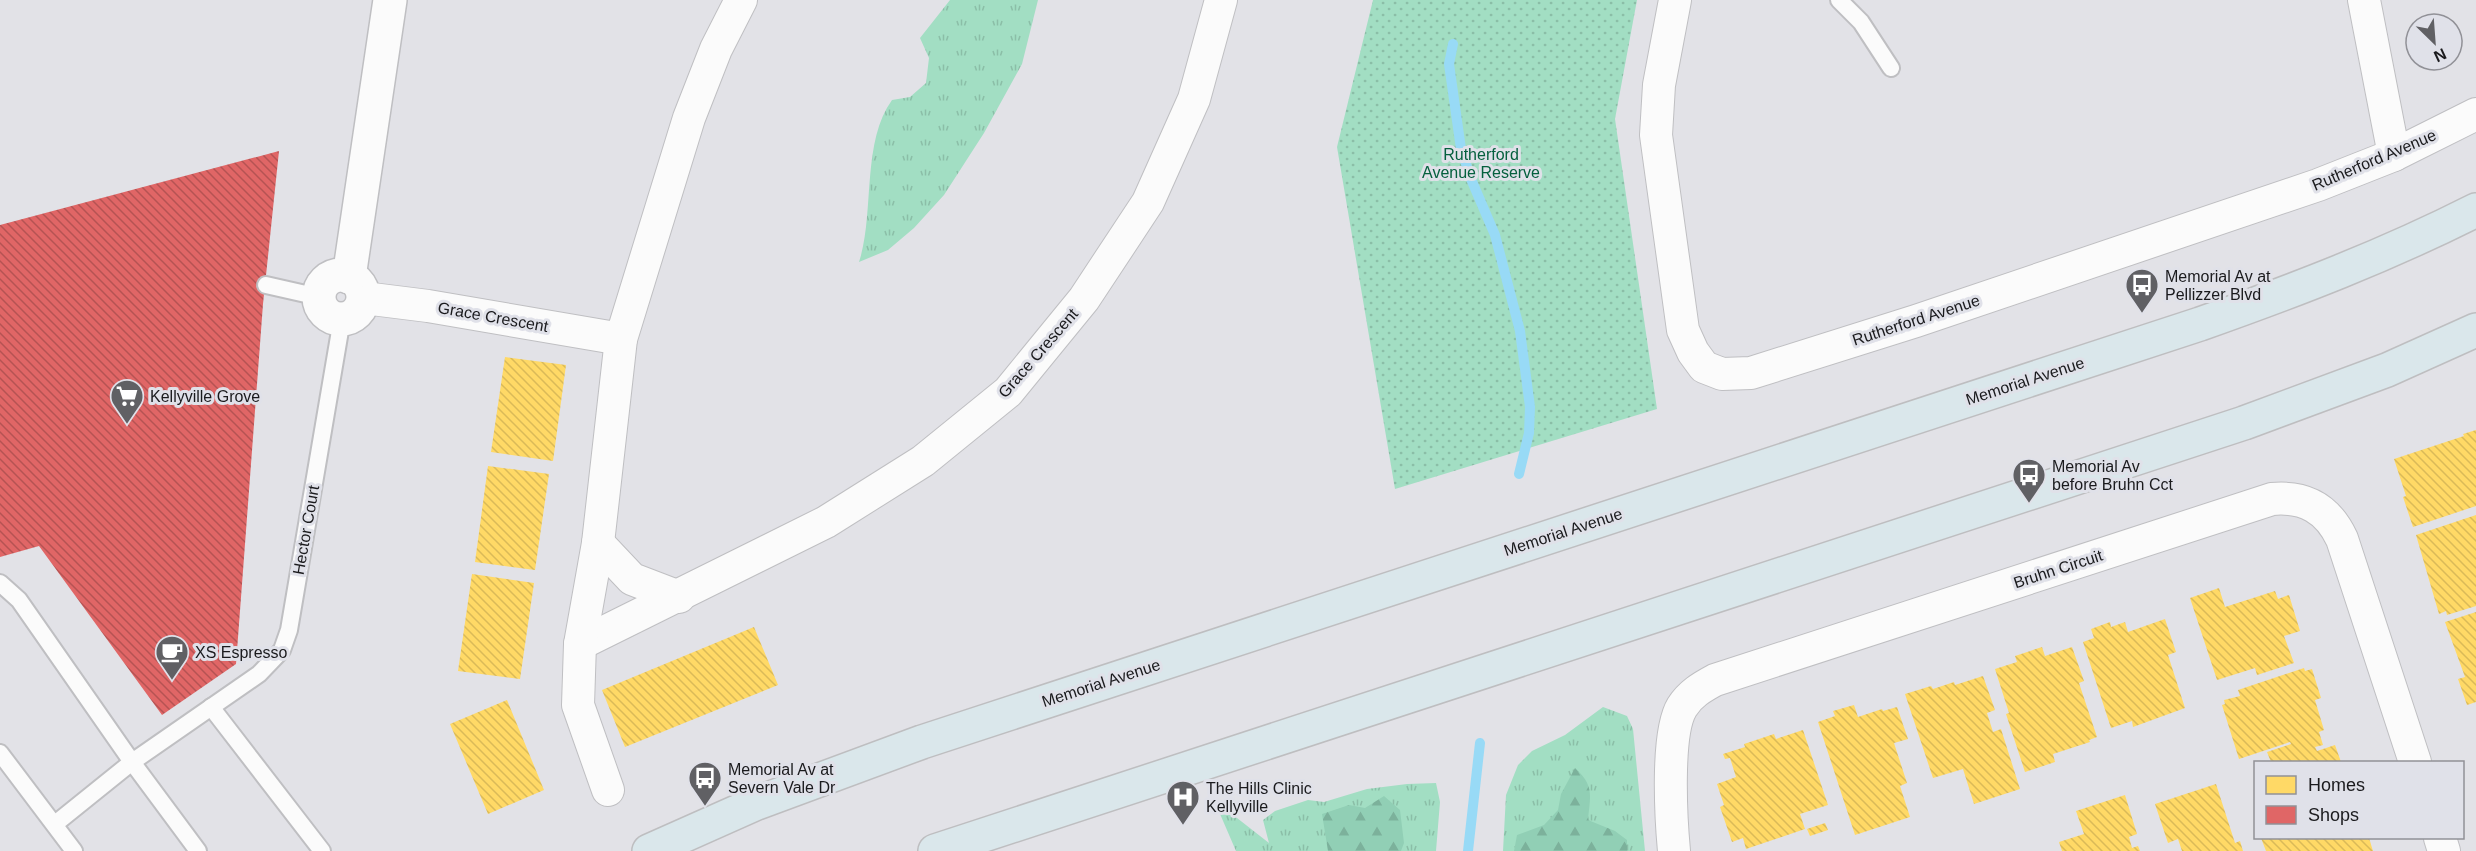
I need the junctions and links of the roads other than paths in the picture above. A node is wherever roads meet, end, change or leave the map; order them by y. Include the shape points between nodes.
1 (390, 0) edge
2 (741, 0) edge
3 (1221, 0) edge
4 (1675, 0) edge
5 (1839, 0) edge
6 (2364, 0) edge
7 (1891, 68) dead end
8 (2476, 114) edge
9 (2394, 155) junction
10 (2476, 210) edge
11 (266, 285) dead end
12 (343, 298) junction
13 (2476, 330) edge
14 (621, 339) junction
15 (598, 543) junction
16 (0, 582) edge
17 (679, 597) junction
18 (580, 644) junction
19 (211, 707) junction
20 (0, 753) edge
21 (2415, 761) edge
22 (132, 762) junction
23 (608, 790) dead end
24 (55, 824) junction
25 (74, 851) edge
26 (198, 851) edge
27 (322, 851) edge
28 (649, 851) edge
29 (935, 851) edge
30 (1674, 851) edge

1 - 12 street, Hector Court
2 - 14 street via 716,49 689,118
3 - 17 street, Grace Crescent via 1194,99 1148,202 1084,299 1008,392 923,461 826,522
4 - 9 street, Rutherford Avenue via 1659,85 1656,135 1683,330 1704,367 1722,374 1751,373 1916,321
5 - 7 lane via 1861,22
6 - 9 street
8 - 9 street, Rutherford Avenue
10 - 28 main road, Memorial Avenue via 2378,257 2200,324 922,742 758,803
11 - 12 lane
12 - 14 street, Grace Crescent via 428,306
12 - 19 lane, Hector Court via 289,630 282,650 259,674
13 - 29 main road via 2387,370 2244,423
14 - 15 street
15 - 17 street via 632,579
15 - 18 street
16 - 22 lane via 20,600
17 - 18 street, Grace Crescent
18 - 23 street via 578,705
19 - 22 lane, Hector Court
19 - 27 lane
20 - 24 lane
21 - 30 street, Bruhn Circuit via 2335,525 2311,503 2272,499 1701,687 1681,708 1676,722 1671,793
22 - 24 lane, Hector Court
22 - 26 lane
24 - 25 lane

